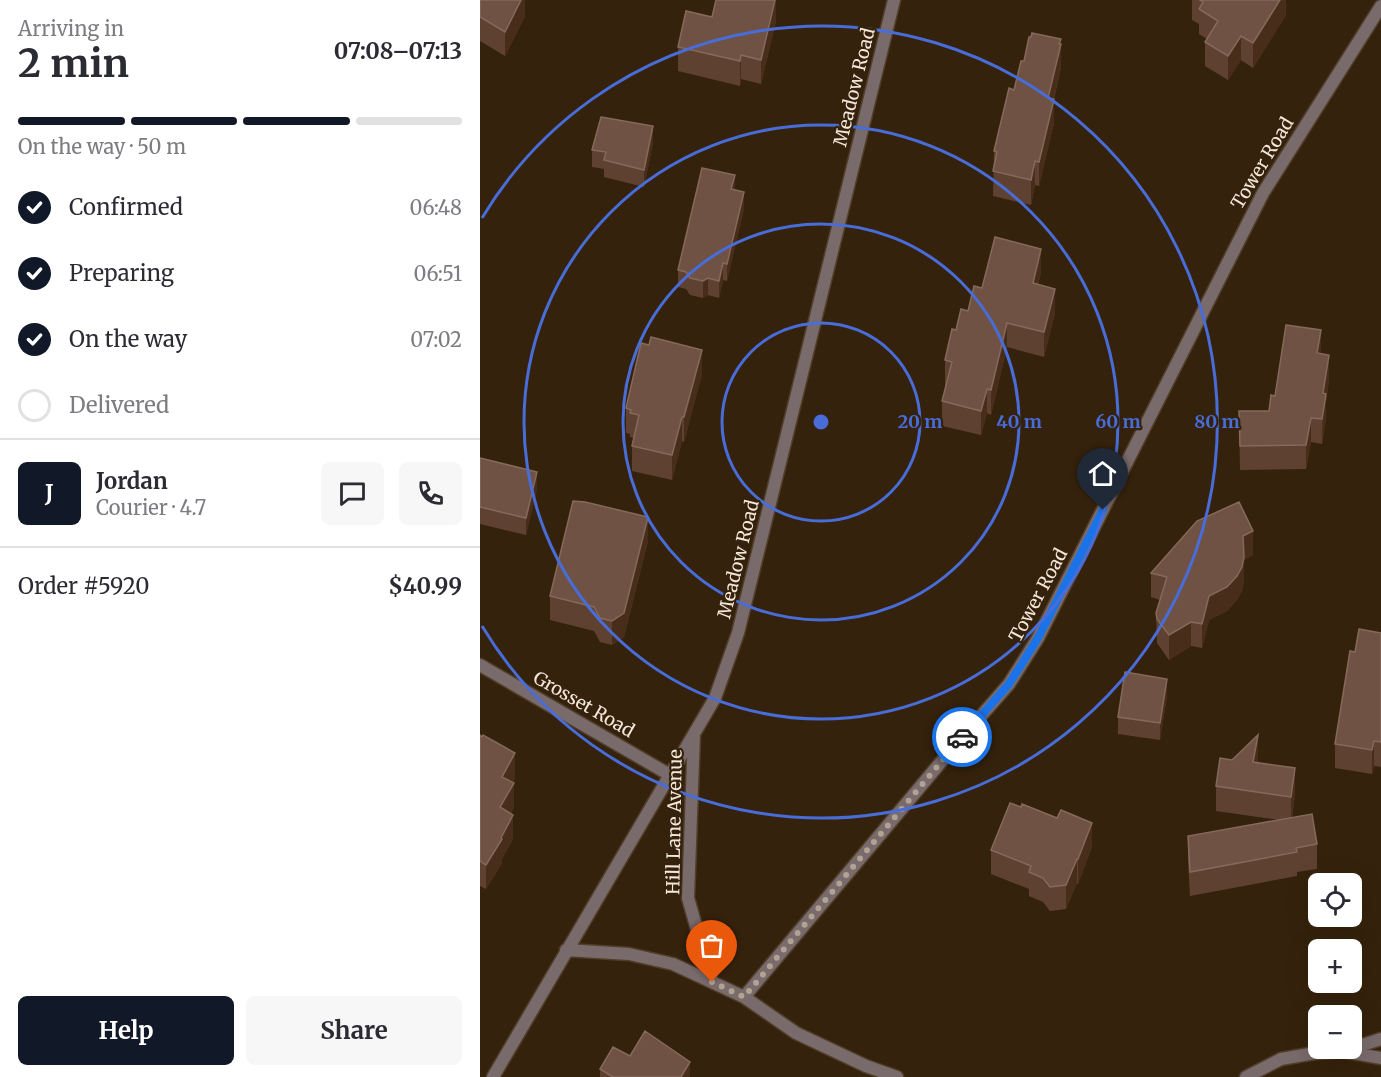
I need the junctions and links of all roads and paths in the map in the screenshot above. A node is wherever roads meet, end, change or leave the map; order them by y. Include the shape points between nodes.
1 (894, 0) edge
2 (1381, 6) edge
3 (480, 665) edge
4 (694, 733) junction
5 (670, 775) junction
6 (566, 950) junction
7 (712, 982) junction
8 (744, 997) junction
9 (1381, 1039) edge
10 (1362, 1045) edge
11 (1308, 1054) edge
12 (1362, 1054) edge
13 (1381, 1058) edge
14 (494, 1077) edge
15 (897, 1077) edge
16 (1246, 1077) edge

1 - 4 street, Meadow Road via 738,633 715,698
2 - 8 street, Tower Road via 1263,193 1038,638 1009,684
3 - 5 street, Grosset Road
4 - 5 street, Meadow Road
4 - 7 street, Hill Lane Avenue via 688,898
5 - 6 street, Meadow Road
6 - 7 street via 629,954 673,964
6 - 14 street, Meadow Road
7 - 8 street
8 - 15 street via 796,1033
9 - 10 street
11 - 16 street via 1281,1059
12 - 13 street

